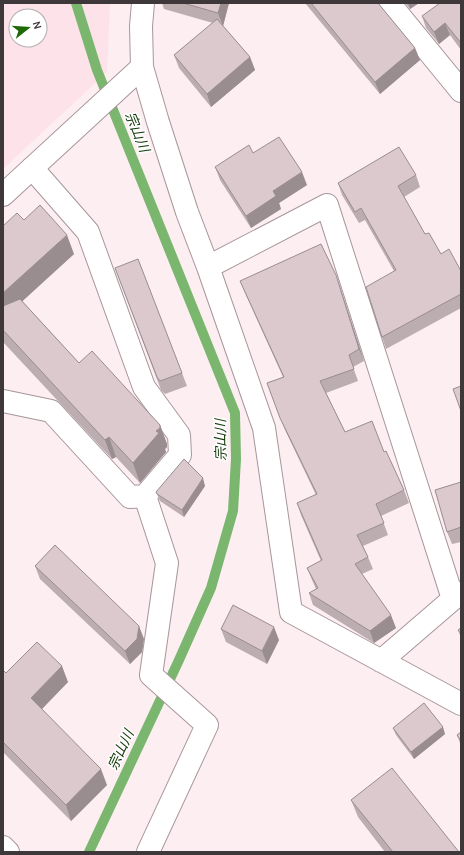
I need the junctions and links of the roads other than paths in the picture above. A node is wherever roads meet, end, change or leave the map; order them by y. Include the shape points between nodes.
1 (143, 3) edge
2 (390, 3) edge
3 (142, 67) junction
4 (461, 91) edge
5 (32, 168) junction
6 (3, 195) edge
7 (208, 267) junction
8 (3, 401) edge
9 (145, 496) junction
10 (457, 596) edge
11 (381, 661) junction
12 (461, 704) edge
13 (3, 847) edge
14 (8, 852) edge
15 (148, 852) edge

1 - 3 street
2 - 4 street via 414,22
3 - 5 street
3 - 7 street via 187,212
5 - 6 street
5 - 9 street via 88,232 144,387 179,435 180,455
7 - 10 street via 327,205
7 - 11 street via 264,428 291,612
8 - 9 street via 51,411 130,497
9 - 15 street via 167,563 151,675 207,725
10 - 11 street
11 - 12 street
13 - 14 street

